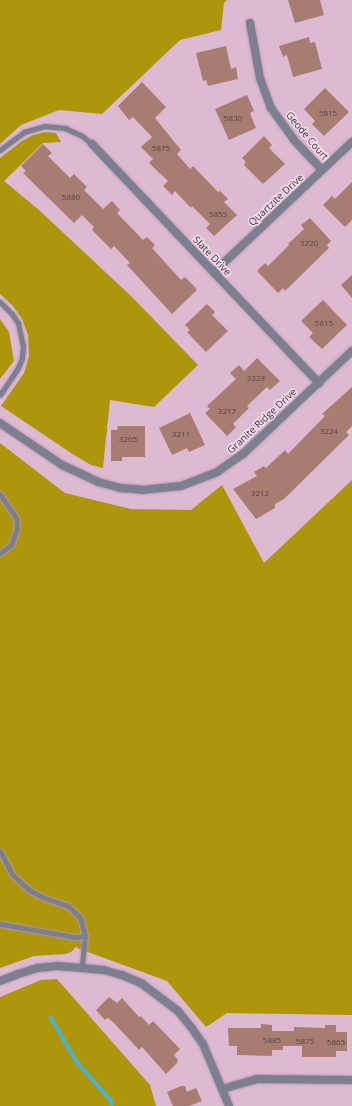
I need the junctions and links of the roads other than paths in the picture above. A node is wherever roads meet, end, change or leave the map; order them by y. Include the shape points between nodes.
1 (250, 23) dead end
2 (352, 142) edge
3 (92, 144) joint
4 (0, 150) edge
5 (322, 170) junction
6 (214, 272) junction
7 (0, 302) edge
8 (352, 351) edge
9 (318, 383) junction
10 (0, 395) edge
11 (0, 423) edge
12 (0, 494) edge
13 (0, 553) edge
14 (0, 852) edge
15 (1, 924) dead end
16 (85, 936) junction
17 (82, 967) junction
18 (0, 982) edge
19 (352, 1080) edge
20 (222, 1089) junction
21 (229, 1106) edge

1 - 5 street, Geode Court via 260,78 272,108 294,140
2 - 5 street, Quartzite Drive
3 - 4 lane via 65,128 45,126 24,132
3 - 6 street, Slate Drive
5 - 6 street, Quartzite Drive
6 - 9 street, Slate Drive
7 - 10 lane via 18,323 24,346 18,368
8 - 9 street, Granite Ridge Drive
9 - 11 street, Granite Ridge Drive via 254,445 231,463 202,479 161,489 121,488 79,474
12 - 13 lane via 16,518 17,528 11,545
14 - 16 lane via 12,874 29,890 75,911 80,918
15 - 16 lane via 75,937
16 - 17 lane
17 - 18 street via 38,968
17 - 20 street via 122,974 141,983 172,1006 203,1044
19 - 20 street via 258,1079
20 - 21 street

